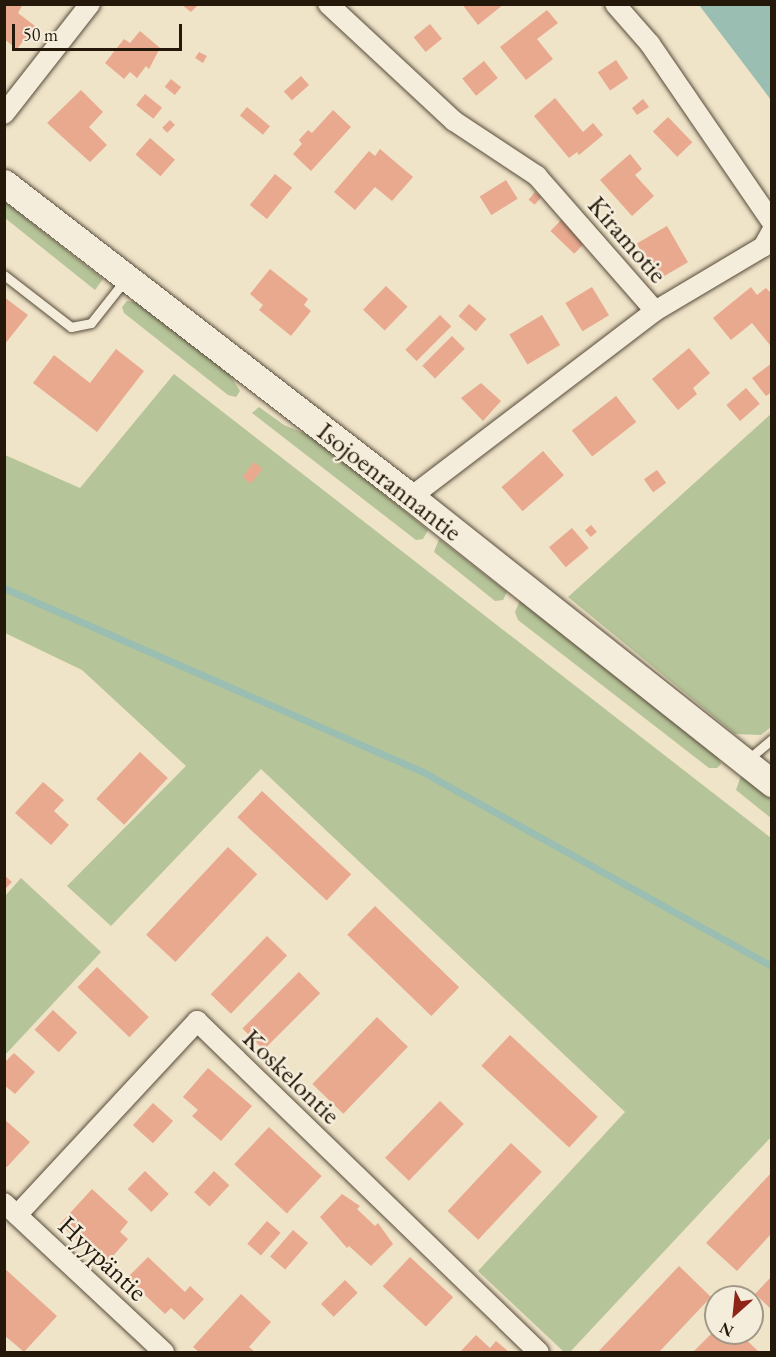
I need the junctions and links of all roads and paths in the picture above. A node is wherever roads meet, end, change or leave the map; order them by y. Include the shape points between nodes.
1 (90, 4) edge
2 (328, 4) edge
3 (615, 4) edge
4 (4, 114) edge
5 (4, 183) edge
6 (771, 222) edge
7 (771, 231) edge
8 (4, 275) edge
9 (127, 278) junction
10 (655, 311) junction
11 (411, 497) junction
12 (771, 739) edge
13 (744, 762) junction
14 (771, 783) edge
15 (11, 1209) edge
16 (164, 1353) edge
17 (539, 1353) edge

1 - 4 street
2 - 10 street, Kiramotie via 454,121 537,176
3 - 6 street via 650,44
5 - 9 street, Isojoenrannantie
7 - 10 street via 763,247
8 - 9 lane via 71,327 91,323
9 - 11 street, Isojoenrannantie
10 - 11 street, Kiramotie
11 - 13 street, Isojoenrannantie
12 - 13 lane
13 - 14 street, Isojoenrannantie
15 - 16 street, Hyypäntie
15 - 17 street, Koskelontie via 197,1021

